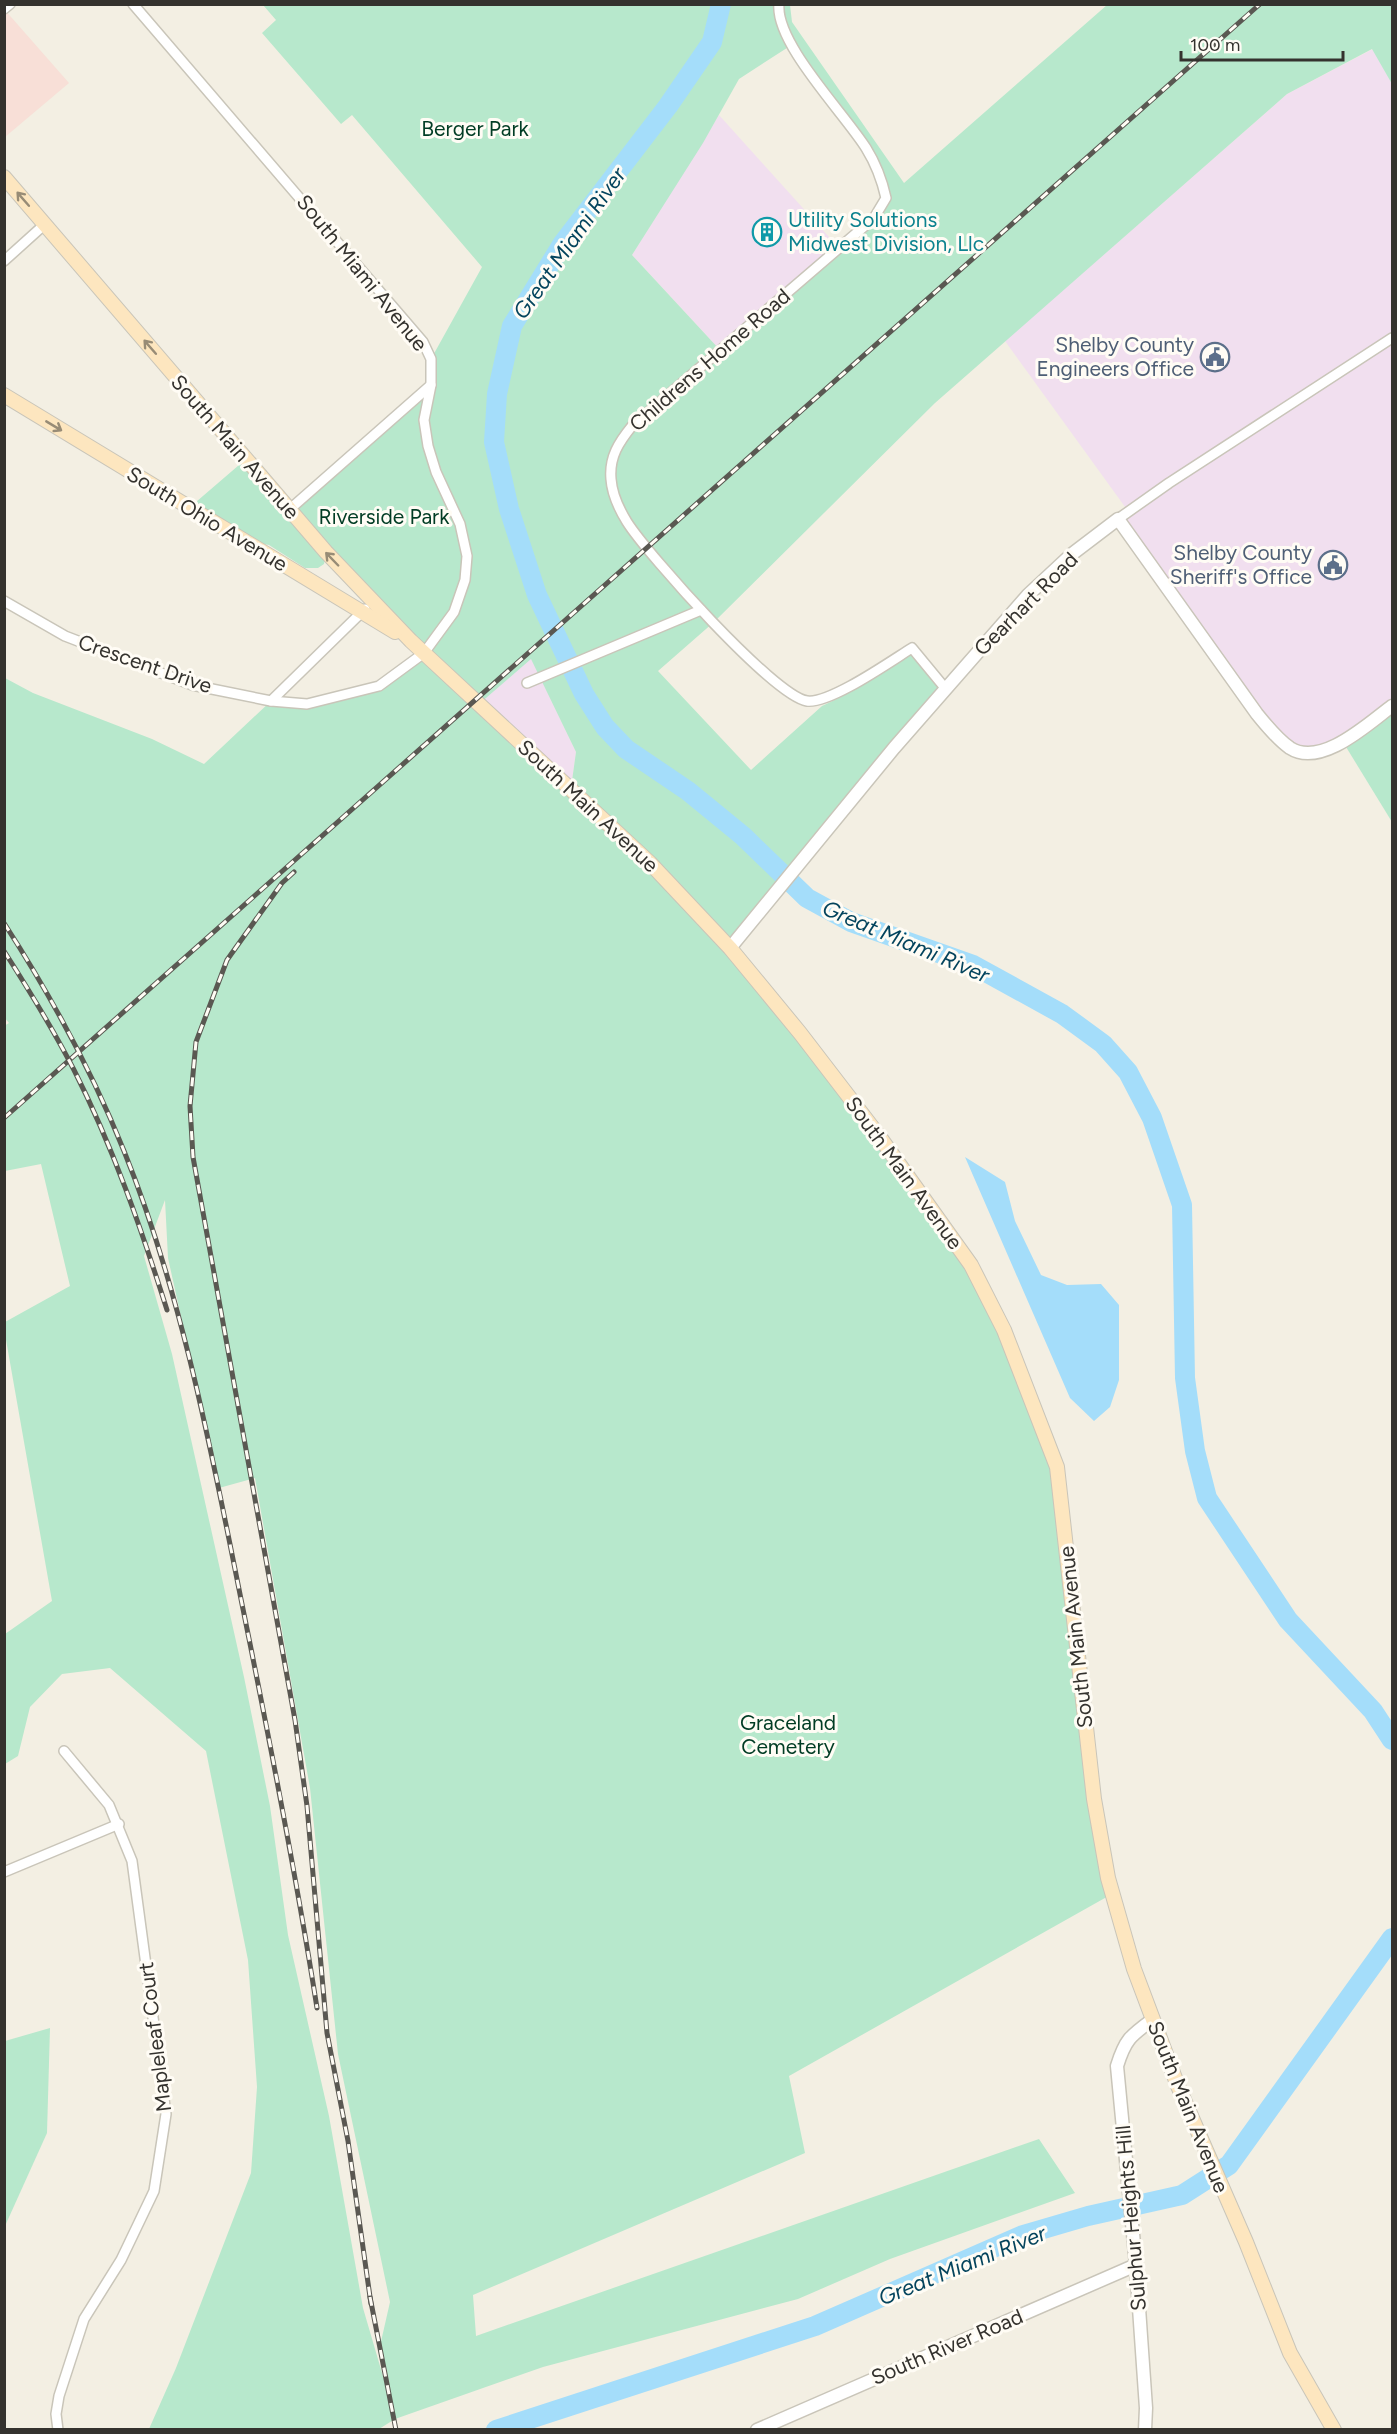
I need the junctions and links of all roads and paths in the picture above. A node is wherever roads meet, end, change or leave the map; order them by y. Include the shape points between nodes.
1 (10, 4) edge
2 (133, 4) edge
3 (4, 9) edge
4 (778, 10) edge
5 (4, 177) edge
6 (45, 224) junction
7 (4, 261) edge
8 (1392, 338) edge
9 (431, 385) junction
10 (4, 395) edge
11 (289, 510) junction
12 (1118, 519) junction
13 (373, 601) junction
14 (4, 602) edge
15 (701, 610) junction
16 (361, 612) junction
17 (411, 641) junction
18 (424, 653) junction
19 (526, 683) dead end
20 (945, 688) junction
21 (271, 701) junction
22 (1392, 706) edge
23 (730, 948) junction
24 (64, 1751) dead end
25 (118, 1824) junction
26 (4, 1872) edge
27 (1152, 2020) junction
28 (1136, 2265) junction
29 (58, 2430) edge
30 (757, 2430) edge
31 (1145, 2430) edge
32 (1334, 2430) edge

1 - 3 street
2 - 9 street, South Miami Avenue via 423,342 431,358
4 - 15 street, Childrens Home Road via 790,45 866,147 882,178 886,198 874,218 632,426 618,444 611,461 615,500 649,551
6 -> 5 main road, South Main Avenue
6 - 7 street
11 -> 6 main road, South Main Avenue
8 - 12 street, Gearhart Road
9 - 11 street
9 - 18 street, South Miami Avenue via 424,420 428,446 460,524 466,556 465,580 454,612
10 -> 16 main road, South Ohio Avenue
13 -> 11 main road, South Main Avenue
12 - 20 street, Gearhart Road via 1028,595
12 - 22 street via 1257,714 1292,749 1320,752 1343,742
13 - 16 street
13 - 17 main road, South Main Avenue
14 - 21 street, Crescent Drive via 65,636 192,685
15 - 19 street
15 - 20 street, Childrens Home Road via 794,697 809,701 830,697 912,648
16 - 17 main road, South Ohio Avenue
16 - 21 street
17 - 18 main road, South Main Avenue
18 - 21 street, Crescent Drive via 380,686 308,704
18 - 23 main road, South Main Avenue via 650,864
20 - 23 street, Gearhart Road
23 - 27 main road, South Main Avenue via 906,1173 970,1265 1004,1330 1057,1467 1094,1799 1108,1878
24 - 25 street, Mapleleaf Court via 109,1805
25 - 26 street
25 - 29 street, Mapleleaf Court via 132,1861 166,2114 154,2191 121,2260 84,2319 59,2396
27 - 28 street, Sulphur Heights Hill via 1123,2046 1117,2066
27 - 32 main road, South Main Avenue via 1290,2353
28 - 30 street, South River Road
28 - 31 street, Sulphur Heights Hill

